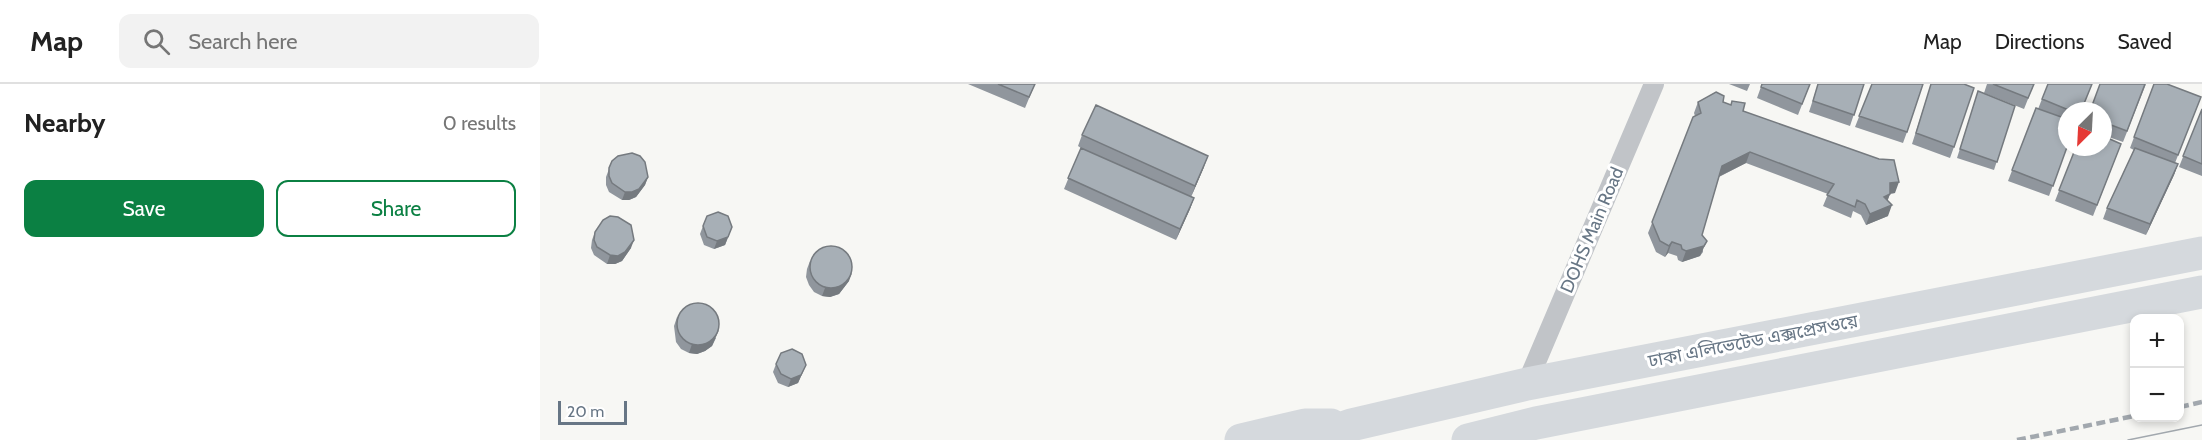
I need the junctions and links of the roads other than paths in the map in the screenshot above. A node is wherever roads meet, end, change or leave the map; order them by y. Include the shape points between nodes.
1 (1654, 84) edge
2 (2202, 253) edge
3 (2202, 292) edge
4 (1530, 376) dead end
5 (1351, 425) junction
6 (1241, 440) edge
7 (1308, 440) edge
8 (1468, 440) edge

1 - 4 street, DOHS Main Road
2 - 5 highway, ঢাকা এলিভেটেড এক্সপ্রেসওয়ে via 1527,384
3 - 8 highway via 1536,423
5 - 6 highway via 1305,425
5 - 7 highway, ঢাকা এলিভেটেড এক্সপ্রেসওয়ে

